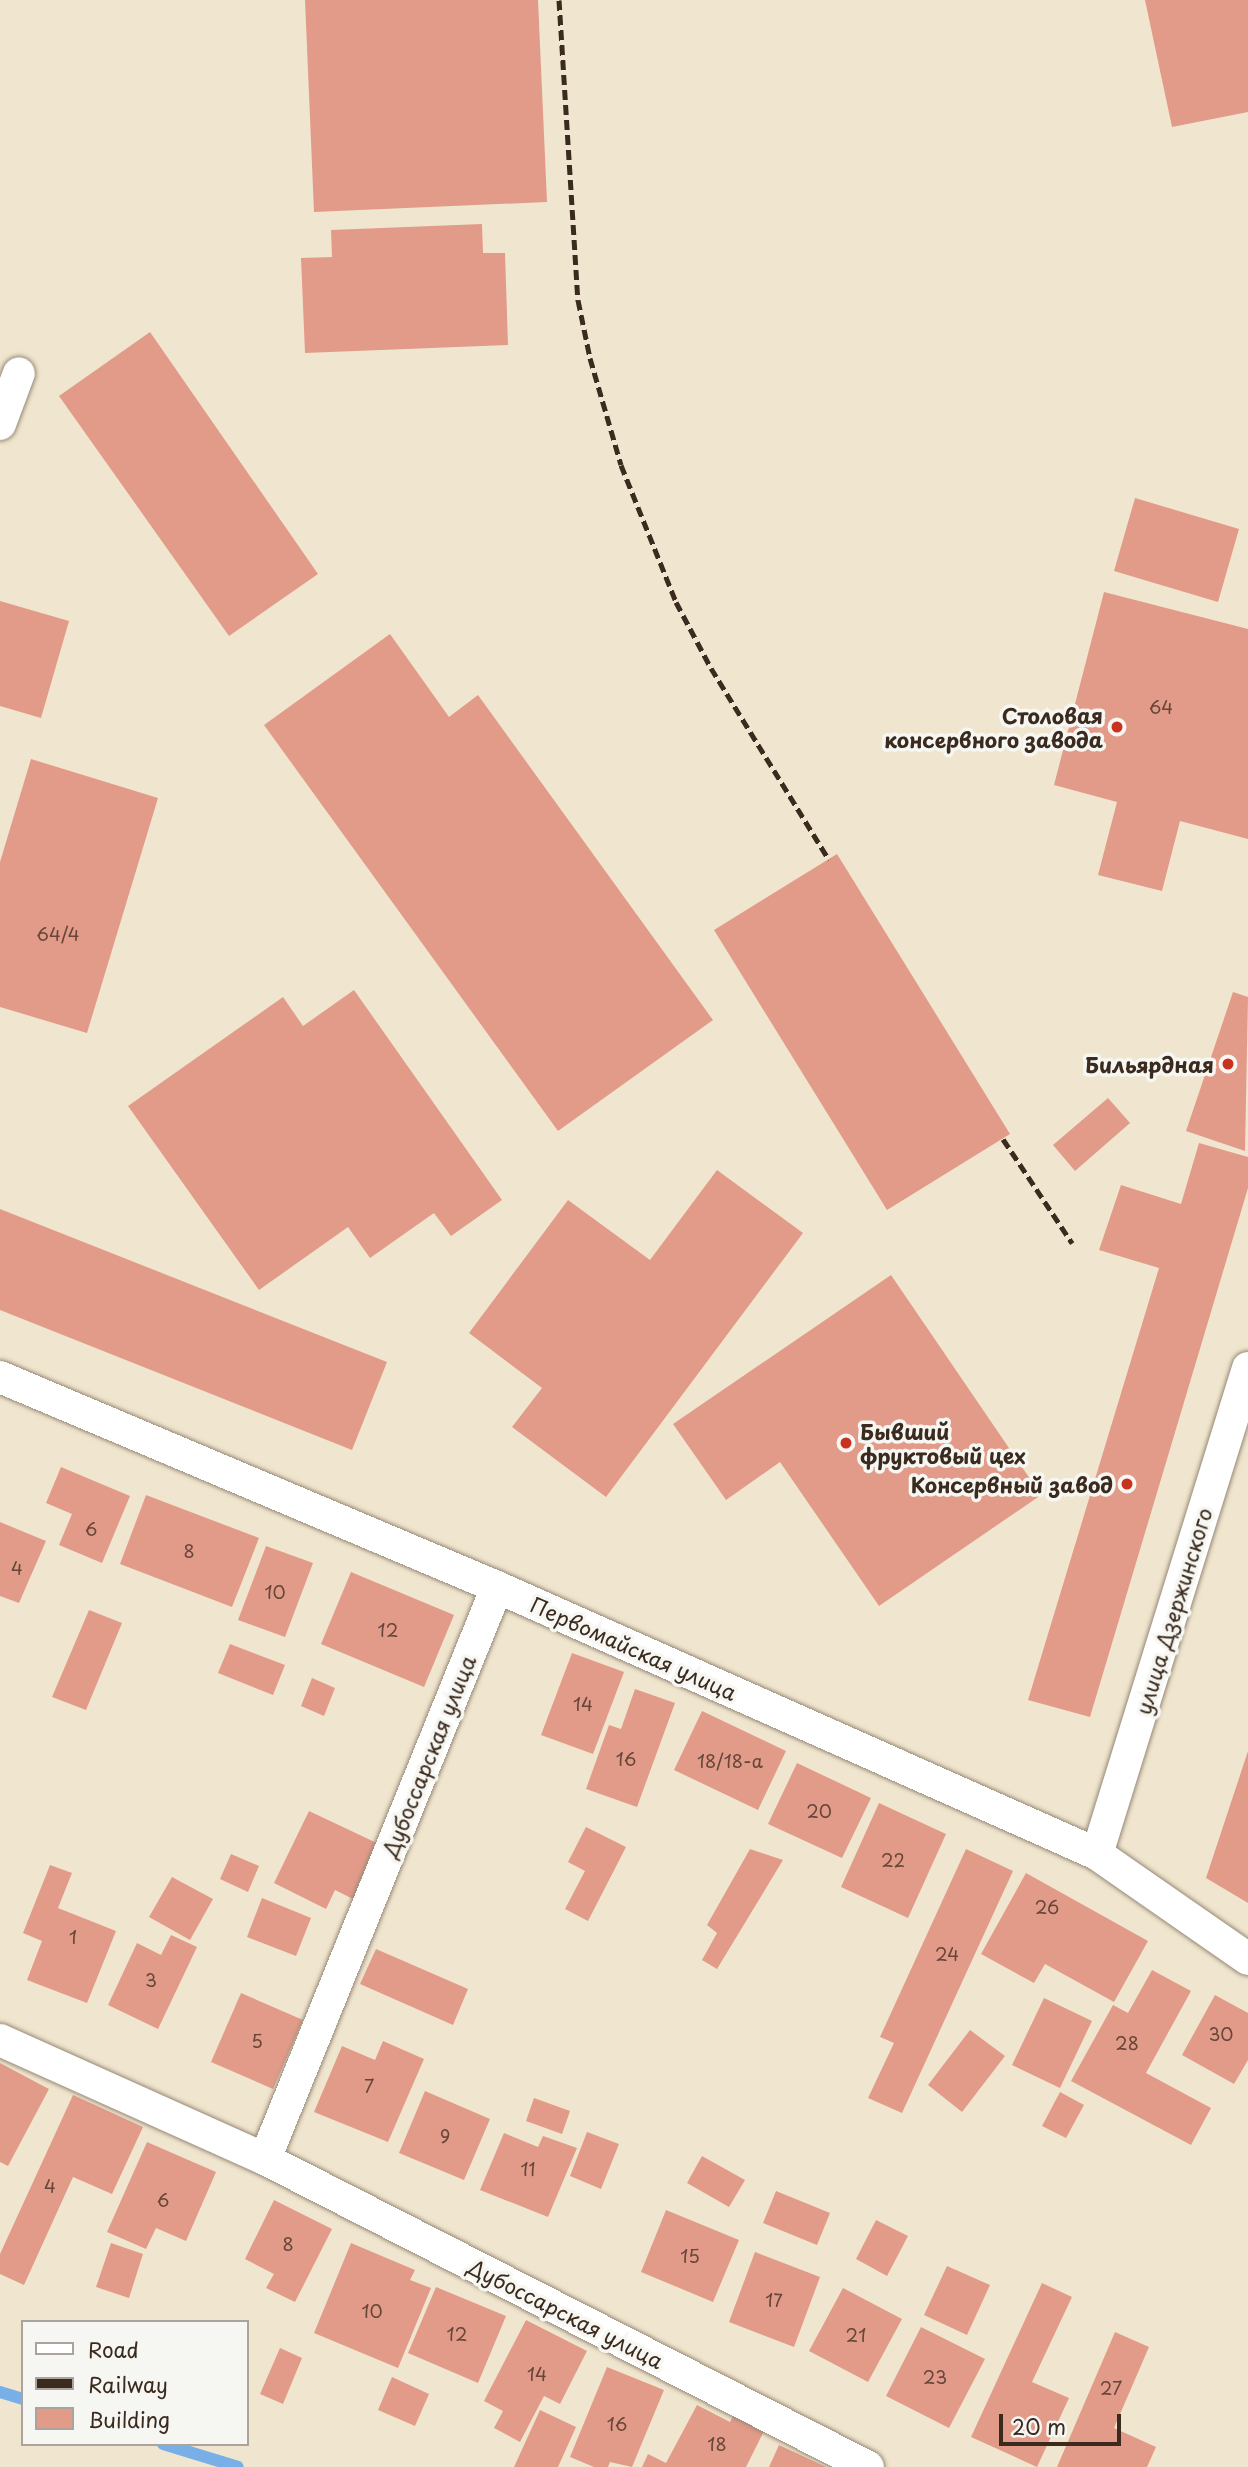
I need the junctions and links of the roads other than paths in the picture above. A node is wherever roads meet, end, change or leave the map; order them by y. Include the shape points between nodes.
1 (19, 373) dead end
2 (0, 424) edge
3 (1248, 1368) edge
4 (0, 1377) edge
5 (496, 1587) junction
6 (1097, 1854) junction
7 (1248, 1959) edge
8 (0, 2040) edge
9 (265, 2159) junction
10 (868, 2467) edge

1 - 2 street
3 - 6 street, улица Дзержинского
4 - 5 street, Первомайская улица
5 - 6 street, Первомайская улица
5 - 9 street, Дубоссарская улица
6 - 7 street, Первомайская улица
8 - 9 street, Дубоссарская улица
9 - 10 street, Дубоссарская улица

